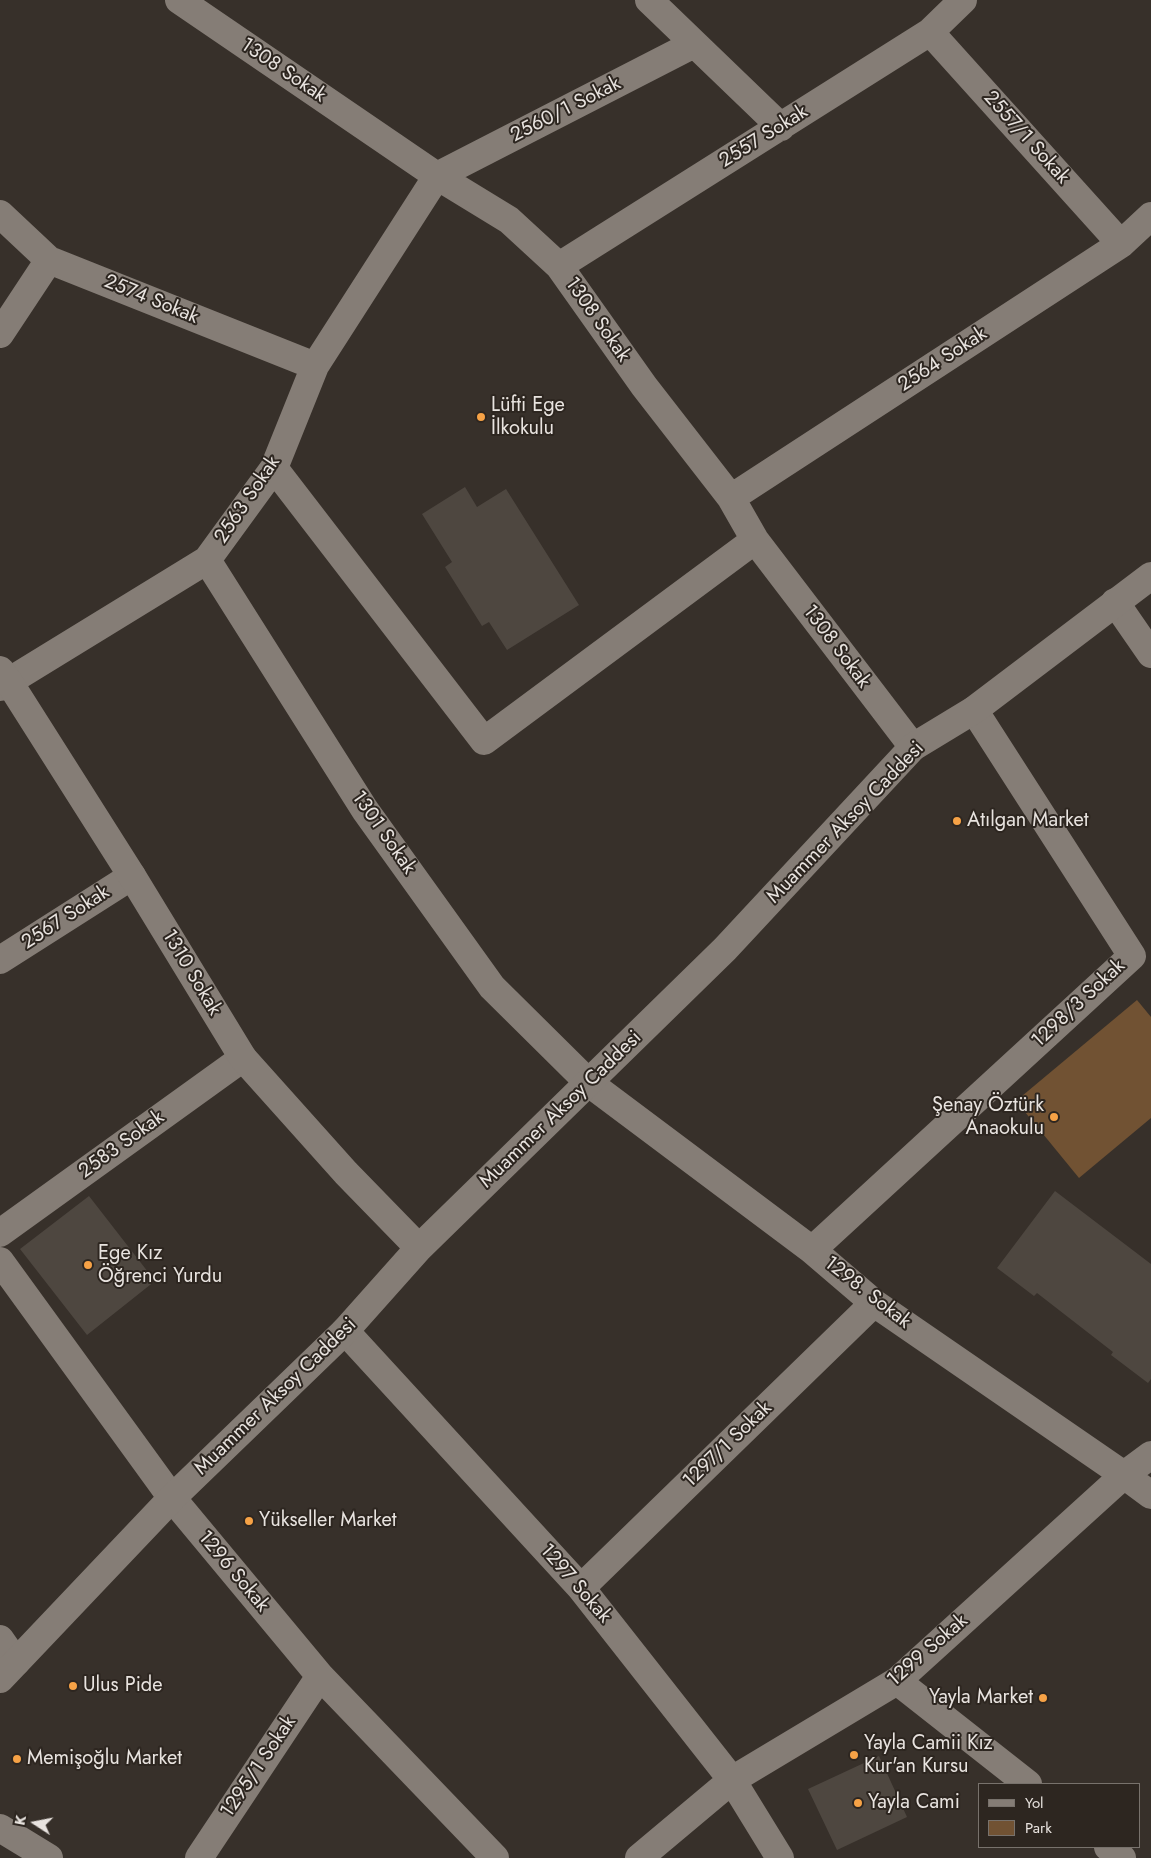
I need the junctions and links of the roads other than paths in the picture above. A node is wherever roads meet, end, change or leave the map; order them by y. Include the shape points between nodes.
1 (179, 0) edge
2 (649, 0) edge
3 (963, 0) edge
4 (930, 32) junction
5 (694, 44) junction
6 (781, 127) junction
7 (437, 176) junction
8 (0, 214) edge
9 (1151, 216) edge
10 (1122, 244) junction
11 (49, 260) junction
12 (559, 266) junction
13 (0, 334) edge
14 (315, 366) junction
15 (274, 468) junction
16 (731, 498) junction
17 (755, 540) junction
18 (207, 560) junction
19 (1151, 576) edge
20 (1115, 602) junction
21 (1151, 654) edge
22 (3, 680) edge
23 (974, 710) junction
24 (913, 748) junction
25 (132, 876) junction
26 (0, 960) edge
27 (243, 1058) junction
28 (589, 1083) junction
29 (0, 1233) edge
30 (419, 1248) junction
31 (812, 1250) junction
32 (0, 1261) edge
33 (874, 1302) junction
34 (345, 1331) junction
35 (1151, 1455) edge
36 (1124, 1475) junction
37 (1151, 1495) edge
38 (172, 1498) junction
39 (581, 1588) junction
40 (0, 1639) edge
41 (8, 1670) edge
42 (320, 1676) junction
43 (897, 1681) junction
44 (732, 1780) junction
45 (1027, 1783) edge
46 (0, 1828) edge
47 (1109, 1848) edge
48 (49, 1858) edge
49 (199, 1858) edge
50 (495, 1858) edge
51 (639, 1858) edge
52 (780, 1858) edge
53 (1122, 1858) edge

1 - 7 street, 1308 Sokak
2 - 5 street
3 - 4 street, 2557 Sokak
4 - 6 street, 2557 Sokak
4 - 10 street, 2557/1 Sokak
5 - 6 street
5 - 7 street, 2560/1 Sokak
6 - 12 street, 2557 Sokak
7 - 12 street, 1308 Sokak via 510,220
7 - 14 street, 2563 Sokak
8 - 11 street, 2574 Sokak
9 - 10 street, 2564 Sokak
10 - 16 street, 2564 Sokak
11 - 13 street
11 - 14 street, 2574 Sokak
12 - 16 street, 1308 Sokak via 644,386
14 - 15 street, 2563 Sokak
15 - 17 street via 484,741
15 - 18 street, 2563 Sokak
16 - 17 street, 1308 Sokak
17 - 24 street, 1308 Sokak
18 - 22 street, 2563 Sokak
18 - 28 street, 1301 Sokak via 366,810 492,987
19 - 20 street, Muammer Aksoy Caddesi
20 - 21 street
20 - 23 street, Muammer Aksoy Caddesi
22 - 25 street, 1310 Sokak
23 - 24 street, Muammer Aksoy Caddesi
23 - 31 street, 1298/3 Sokak via 1132,956
24 - 28 street, Muammer Aksoy Caddesi via 725,949
25 - 26 street, 2567 Sokak
25 - 27 street, 1310 Sokak
27 - 29 street, 2583 Sokak
27 - 30 street, 1310 Sokak via 346,1173
28 - 30 street, Muammer Aksoy Caddesi
28 - 31 street, 1298. Sokak
30 - 34 street, Muammer Aksoy Caddesi
31 - 33 street, 1298. Sokak
32 - 38 street, 1296 Sokak
33 - 36 street, 1298. Sokak
33 - 39 street, 1297/1 Sokak
34 - 38 street, Muammer Aksoy Caddesi
34 - 39 street, 1297 Sokak
35 - 36 street, 1299 Sokak
36 - 37 street, 1298. Sokak
36 - 43 street, 1299 Sokak
38 - 41 street, Muammer Aksoy Caddesi
38 - 42 street, 1296 Sokak
39 - 44 street, 1297 Sokak
40 - 41 street
42 - 49 street, 1295/1 Sokak
42 - 50 street, 1296 Sokak
43 - 44 street, 1299 Sokak
43 - 45 street
44 - 51 street, 1299 Sokak
44 - 52 street, 1297 Sokak
46 - 48 street
47 - 53 street

